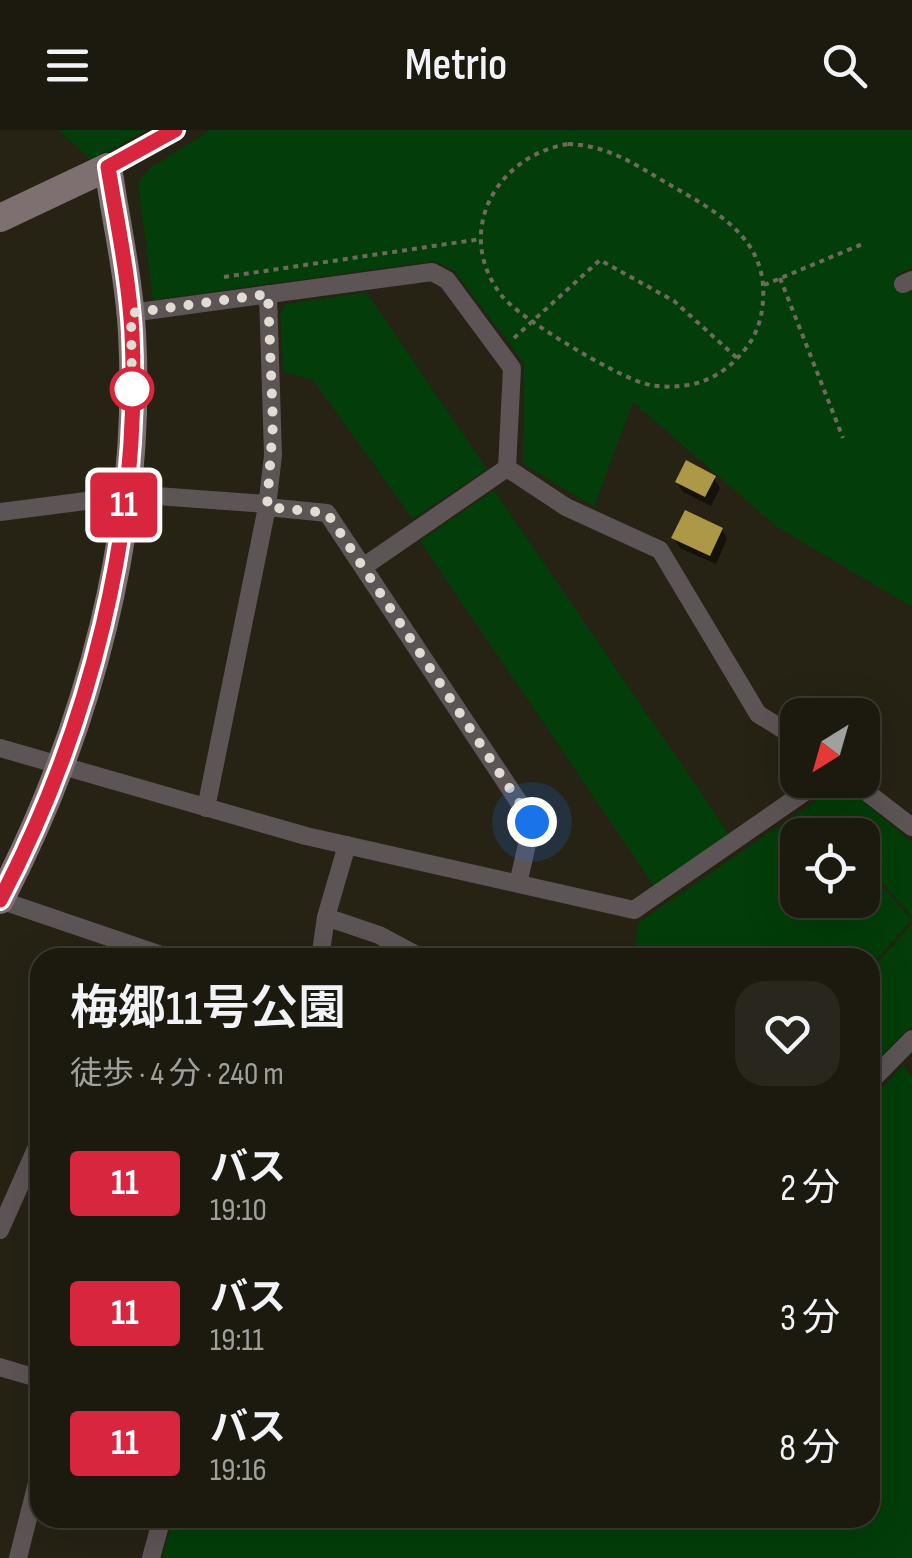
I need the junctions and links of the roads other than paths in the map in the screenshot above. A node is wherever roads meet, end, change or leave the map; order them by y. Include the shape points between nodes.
1 (176, 130) edge
2 (108, 167) junction
3 (0, 218) edge
4 (268, 294) junction
5 (131, 313) junction
6 (507, 468) junction
7 (134, 496) junction
8 (267, 505) junction
9 (0, 512) edge
10 (363, 566) junction
11 (780, 728) edge
12 (0, 748) edge
13 (60, 768) junction
14 (796, 798) edge
15 (875, 798) edge
16 (206, 808) junction
17 (912, 827) edge
18 (347, 845) junction
19 (518, 884) junction
20 (0, 900) edge
21 (326, 917) junction
22 (121, 948) edge
23 (321, 948) edge
24 (403, 948) edge
25 (912, 1040) edge
26 (880, 1072) edge
27 (30, 1162) edge
28 (0, 1230) edge
29 (0, 1368) edge
30 (30, 1376) edge
31 (30, 1511) edge
32 (159, 1528) edge
33 (18, 1558) edge
34 (151, 1558) edge

1 - 2 street
2 - 3 street
2 - 5 street
4 - 5 street
4 - 6 street via 432,272 447,280 512,368
4 - 8 street via 274,379
5 - 7 street
6 - 10 street
6 - 11 street via 566,507 660,550 758,714
7 - 8 street
7 - 9 street
7 - 13 street
8 - 10 street via 327,513
8 - 16 street
10 - 19 street via 532,822
12 - 13 street
13 - 16 street
13 - 20 street
14 - 19 street via 634,910
15 - 17 street
16 - 18 street
18 - 19 street
18 - 21 street
20 - 22 street
21 - 23 street
21 - 24 street
25 - 26 street
27 - 28 street
29 - 30 street
31 - 33 street
32 - 34 street

